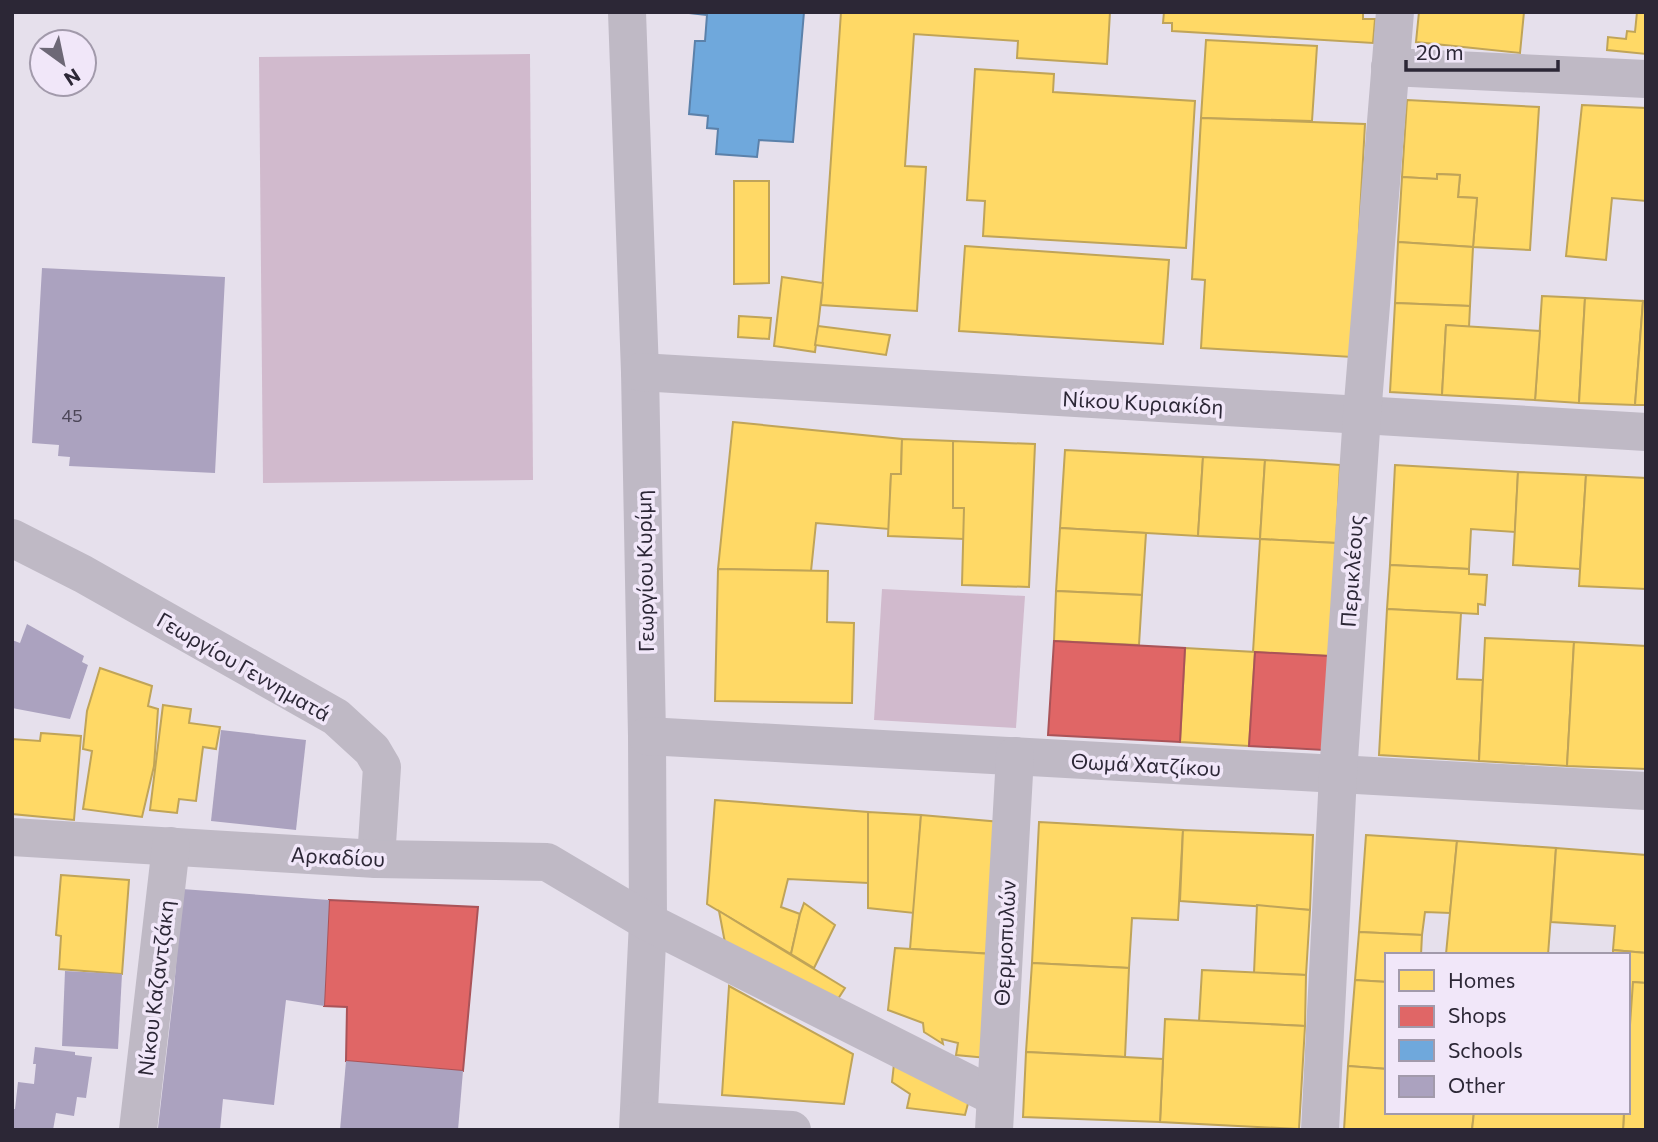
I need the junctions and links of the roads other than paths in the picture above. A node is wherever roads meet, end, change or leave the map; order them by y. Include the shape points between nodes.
1 (627, 12) edge
2 (1395, 12) edge
3 (1390, 67) junction
4 (1646, 79) edge
5 (640, 372) junction
6 (1362, 415) junction
7 (1646, 432) edge
8 (12, 538) edge
9 (646, 736) junction
10 (1015, 757) junction
11 (1338, 775) junction
12 (1646, 791) edge
13 (12, 837) edge
14 (171, 846) junction
15 (376, 859) junction
16 (648, 922) junction
17 (995, 1113) edge
18 (638, 1126) edge
19 (138, 1130) edge
20 (792, 1130) edge
21 (1320, 1130) edge

1 - 5 street, Γεωργίου Κυρίμη
2 - 3 street, Περικλέους
3 - 4 street
3 - 6 street, Περικλέους
5 - 6 street, Νίκου Κυριακίδη
5 - 9 street, Γεωργίου Κυρίμη
6 - 7 street, Νίκου Κυριακίδη
6 - 11 street, Περικλέους
8 - 15 street, Γεωργίου Γεννηματά via 336,717 372,750 382,767
9 - 10 street, Θωμά Χατζίκου
9 - 16 street, Γεωργίου Κυρίμη
10 - 11 street, Θωμά Χατζίκου
10 - 17 street, Θερμοπυλών
11 - 12 street, Θωμά Χατζίκου
11 - 21 street, Περικλέους
13 - 14 street, Αρκαδίου
14 - 15 street, Αρκαδίου
14 - 19 street, Νίκου Καζαντζάκη
15 - 16 street, Αρκαδίου via 547,862
16 - 17 street, Αρκαδίου
16 - 18 street, Γεωργίου Κυρίμη
18 - 20 street

